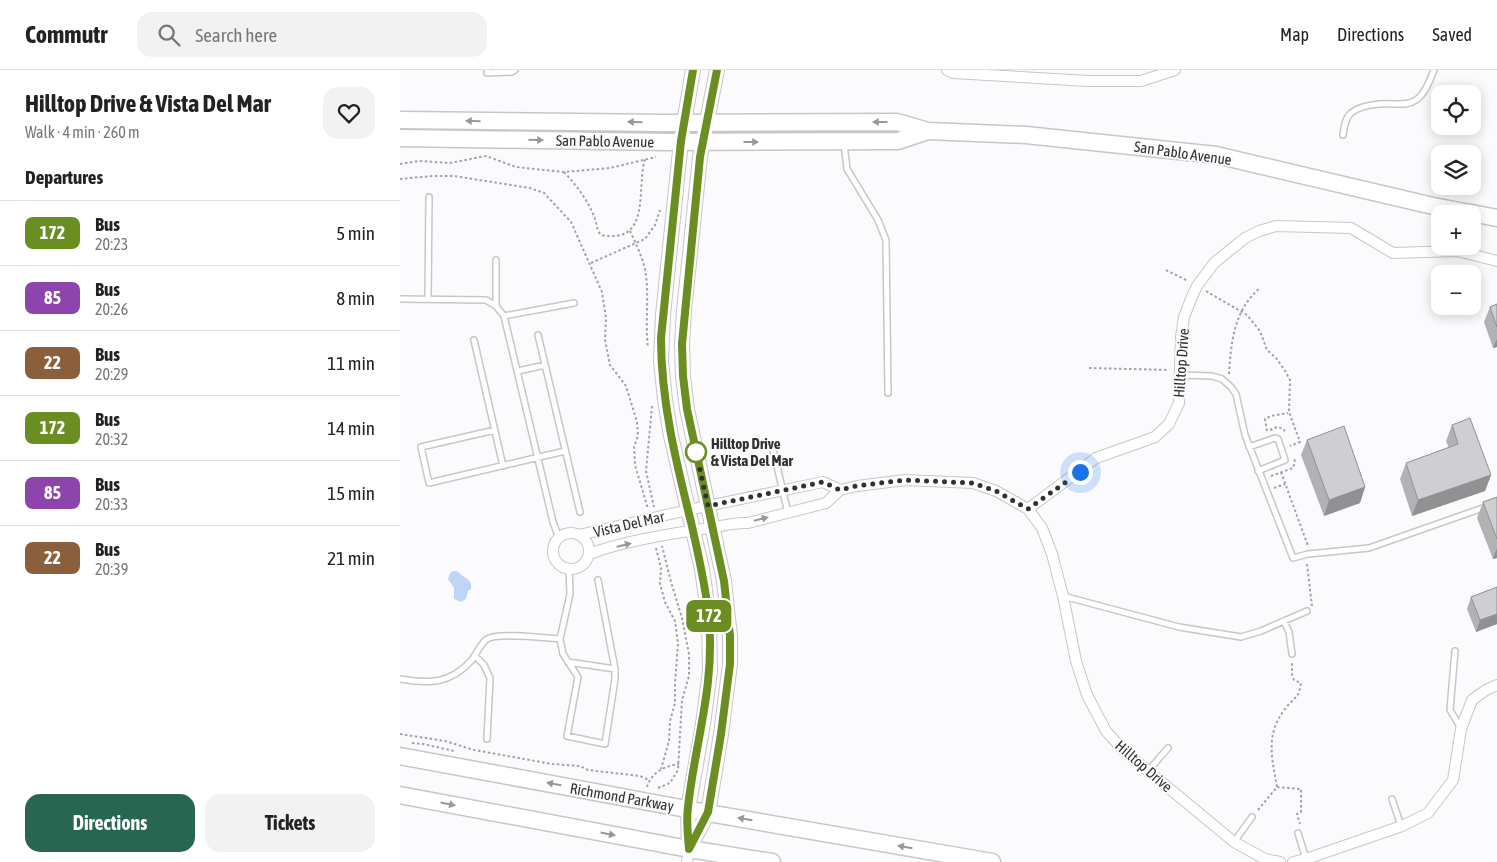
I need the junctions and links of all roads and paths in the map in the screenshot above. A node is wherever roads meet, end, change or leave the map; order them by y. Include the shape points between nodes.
1 (487, 70) edge
2 (515, 70) edge
3 (693, 70) edge
4 (717, 70) edge
5 (947, 70) edge
6 (1175, 70) edge
7 (1434, 70) edge
8 (400, 120) edge
9 (684, 122) junction
10 (707, 122) junction
11 (928, 131) junction
12 (1343, 135) dead end
13 (400, 138) edge
14 (681, 141) junction
15 (844, 141) junction
16 (702, 142) junction
17 (660, 156) dead end
18 (645, 159) junction
19 (400, 164) edge
20 (564, 172) junction
21 (429, 196) dead end
22 (661, 205) dead end
23 (1431, 206) edge
24 (1481, 215) edge
25 (1497, 218) edge
26 (1481, 226) edge
27 (1497, 230) edge
28 (630, 231) junction
29 (636, 243) junction
30 (496, 260) dead end
31 (1497, 261) edge
32 (590, 263) dead end
33 (1166, 270) dead end
34 (1197, 286) junction
35 (400, 299) edge
36 (428, 299) junction
37 (574, 303) dead end
38 (496, 306) junction
39 (504, 316) junction
40 (538, 335) dead end
41 (474, 340) dead end
42 (648, 355) dead end
43 (545, 365) junction
44 (518, 371) junction
45 (1181, 375) junction
46 (888, 393) dead end
47 (652, 403) dead end
48 (1289, 412) junction
49 (495, 430) junction
50 (1261, 433) dead end
51 (772, 445) dead end
52 (1290, 446) dead end
53 (1249, 447) junction
54 (565, 451) junction
55 (538, 458) junction
56 (503, 466) junction
57 (1258, 471) junction
58 (1281, 472) dead end
59 (783, 490) junction
60 (840, 490) junction
61 (1497, 503) edge
62 (708, 506) junction
63 (1028, 509) junction
64 (688, 510) junction
65 (580, 512) dead end
66 (788, 513) junction
67 (656, 518) junction
68 (714, 528) junction
69 (693, 531) junction
70 (579, 535) junction
71 (657, 537) junction
72 (559, 538) junction
73 (589, 554) junction
74 (1308, 554) junction
75 (569, 569) junction
76 (598, 580) dead end
77 (1063, 596) junction
78 (1307, 611) joint
79 (1284, 621) junction
80 (560, 639) junction
81 (1455, 651) dead end
82 (1292, 654) joint
83 (475, 656) junction
84 (568, 662) junction
85 (615, 669) junction
86 (400, 679) edge
87 (1497, 685) edge
88 (1461, 729) junction
89 (400, 734) edge
90 (487, 739) dead end
91 (1168, 748) dead end
92 (400, 756) edge
93 (661, 769) junction
94 (1148, 770) junction
95 (649, 780) junction
96 (1277, 787) junction
97 (646, 788) dead end
98 (400, 795) edge
99 (1392, 799) dead end
100 (688, 809) junction
101 (708, 812) junction
102 (1252, 817) joint
103 (1402, 826) junction
104 (1300, 832) joint
105 (1234, 842) junction
106 (688, 855) edge
107 (1306, 859) junction
108 (772, 862) edge
109 (992, 862) edge
110 (1280, 862) edge
111 (1293, 862) edge

1 - 2 lane via 487,73
3 - 9 main road
4 - 10 main road
5 - 6 street via 1088,82 1141,81
7 - 12 lane via 1422,95 1414,101 1380,103 1351,113
9 -> 8 main road, San Pablo Avenue
9 - 10 main road, San Pablo Avenue
9 - 14 main road
11 -> 10 main road, San Pablo Avenue via 897,122
10 - 16 main road
11 - 15 main road, San Pablo Avenue via 898,142
11 - 23 main road, San Pablo Avenue via 1026,135 1216,156
13 -> 14 main road, San Pablo Avenue
14 - 16 main road, San Pablo Avenue
14 - 64 main road via 661,361 666,408
16 -> 15 main road, San Pablo Avenue
15 - 46 lane via 847,169 878,220 886,240
16 - 62 main road via 682,344 687,409
17 - 18 path
18 - 20 path via 610,168
18 - 28 path via 640,209
19 - 20 path via 419,161 450,163 486,156 516,167
20 - 28 path via 580,191 601,235 619,236
21 - 36 lane
22 - 29 path via 656,225
24 - 25 main road, San Pablo Avenue
26 - 27 main road
28 - 29 path
29 - 32 path
29 - 42 path via 646,273
30 - 38 lane
31 - 34 street, Hilltop Drive via 1457,251 1393,253 1351,228 1276,226 1234,245 1214,263
33 - 34 path
34 - 45 street, Hilltop Drive via 1184,317
34 - 48 path via 1247,315 1255,324 1267,350 1290,380
35 - 36 lane
36 - 38 lane via 486,300
37 - 39 lane
38 - 39 lane
39 - 44 lane
40 - 43 lane
41 - 49 lane
43 - 44 lane
43 - 54 lane
44 - 55 lane
45 - 53 lane via 1212,376 1231,387 1239,403
45 - 63 street, Hilltop Drive via 1179,403 1169,424 1155,437 1096,458
47 - 67 path via 646,471
48 - 50 path via 1264,419 1267,431
48 - 52 path via 1300,442
49 - 56 lane
49 - 56 lane via 421,447 429,483
51 - 59 lane
53 - 57 lane
53 - 57 lane via 1278,439 1285,460
54 - 55 lane
54 - 65 lane
55 - 56 lane
55 - 72 lane
57 - 74 lane via 1293,558
58 - 74 path
59 - 60 street, Vista Del Mar via 823,482
59 - 62 street, Vista Del Mar
59 - 66 lane
60 - 63 street, Hilltop Drive via 905,480 973,483 996,491
60 - 66 street, Vista Del Mar via 826,504
61 - 74 lane via 1369,548
62 - 64 street, Vista Del Mar
62 - 68 main road
63 - 77 street, Hilltop Drive via 1046,537
64 - 67 street, Vista Del Mar
64 - 69 main road
68 -> 66 street, Vista Del Mar
67 - 70 street, Vista Del Mar
68 - 69 street, Vista Del Mar
68 - 101 main road via 728,611 730,664
69 - 71 street, Vista Del Mar
69 - 100 main road via 706,594 710,651 707,696
70 - 72 street via 565,534
70 - 73 street via 585,540
73 -> 71 street, Vista Del Mar
71 - 93 path via 660,584 675,621 678,642 676,703
71 - 93 path via 682,618 689,654 689,676 680,715 679,764
72 - 75 street via 554,556 562,567
73 - 75 street via 582,566
74 - 78 path via 1313,600 1312,611
75 - 80 lane via 570,594
76 - 85 lane
77 - 79 lane via 1178,627 1241,637
77 - 94 street, Hilltop Drive via 1076,661 1087,695 1106,731
78 - 79 lane
79 - 82 lane
80 - 83 lane via 498,635 487,639
80 - 84 lane
81 - 88 lane via 1450,710
82 - 96 path via 1292,675 1301,684 1300,694 1284,710 1273,734 1272,759
83 - 86 lane via 458,672 442,680 422,683
83 - 90 lane via 490,678
84 - 85 lane
84 - 85 lane via 578,677 568,736 605,744
87 - 88 street via 1472,700
88 - 103 street via 1453,780 1428,812
89 - 95 path
91 - 94 lane
100 -> 92 main road, Richmond Parkway
93 - 95 path
94 - 105 street, Hilltop Drive
95 - 97 path
96 - 102 path
96 - 104 path via 1301,789 1301,812 1296,814
98 -> 106 main road
99 - 103 lane
100 - 101 main road, Richmond Parkway
100 - 106 main road
101 - 106 main road
109 -> 101 main road, Richmond Parkway
102 - 105 lane
103 - 107 street
104 - 107 lane
105 - 110 street, Hilltop Drive via 1265,859
106 - 108 main road
107 - 111 street

